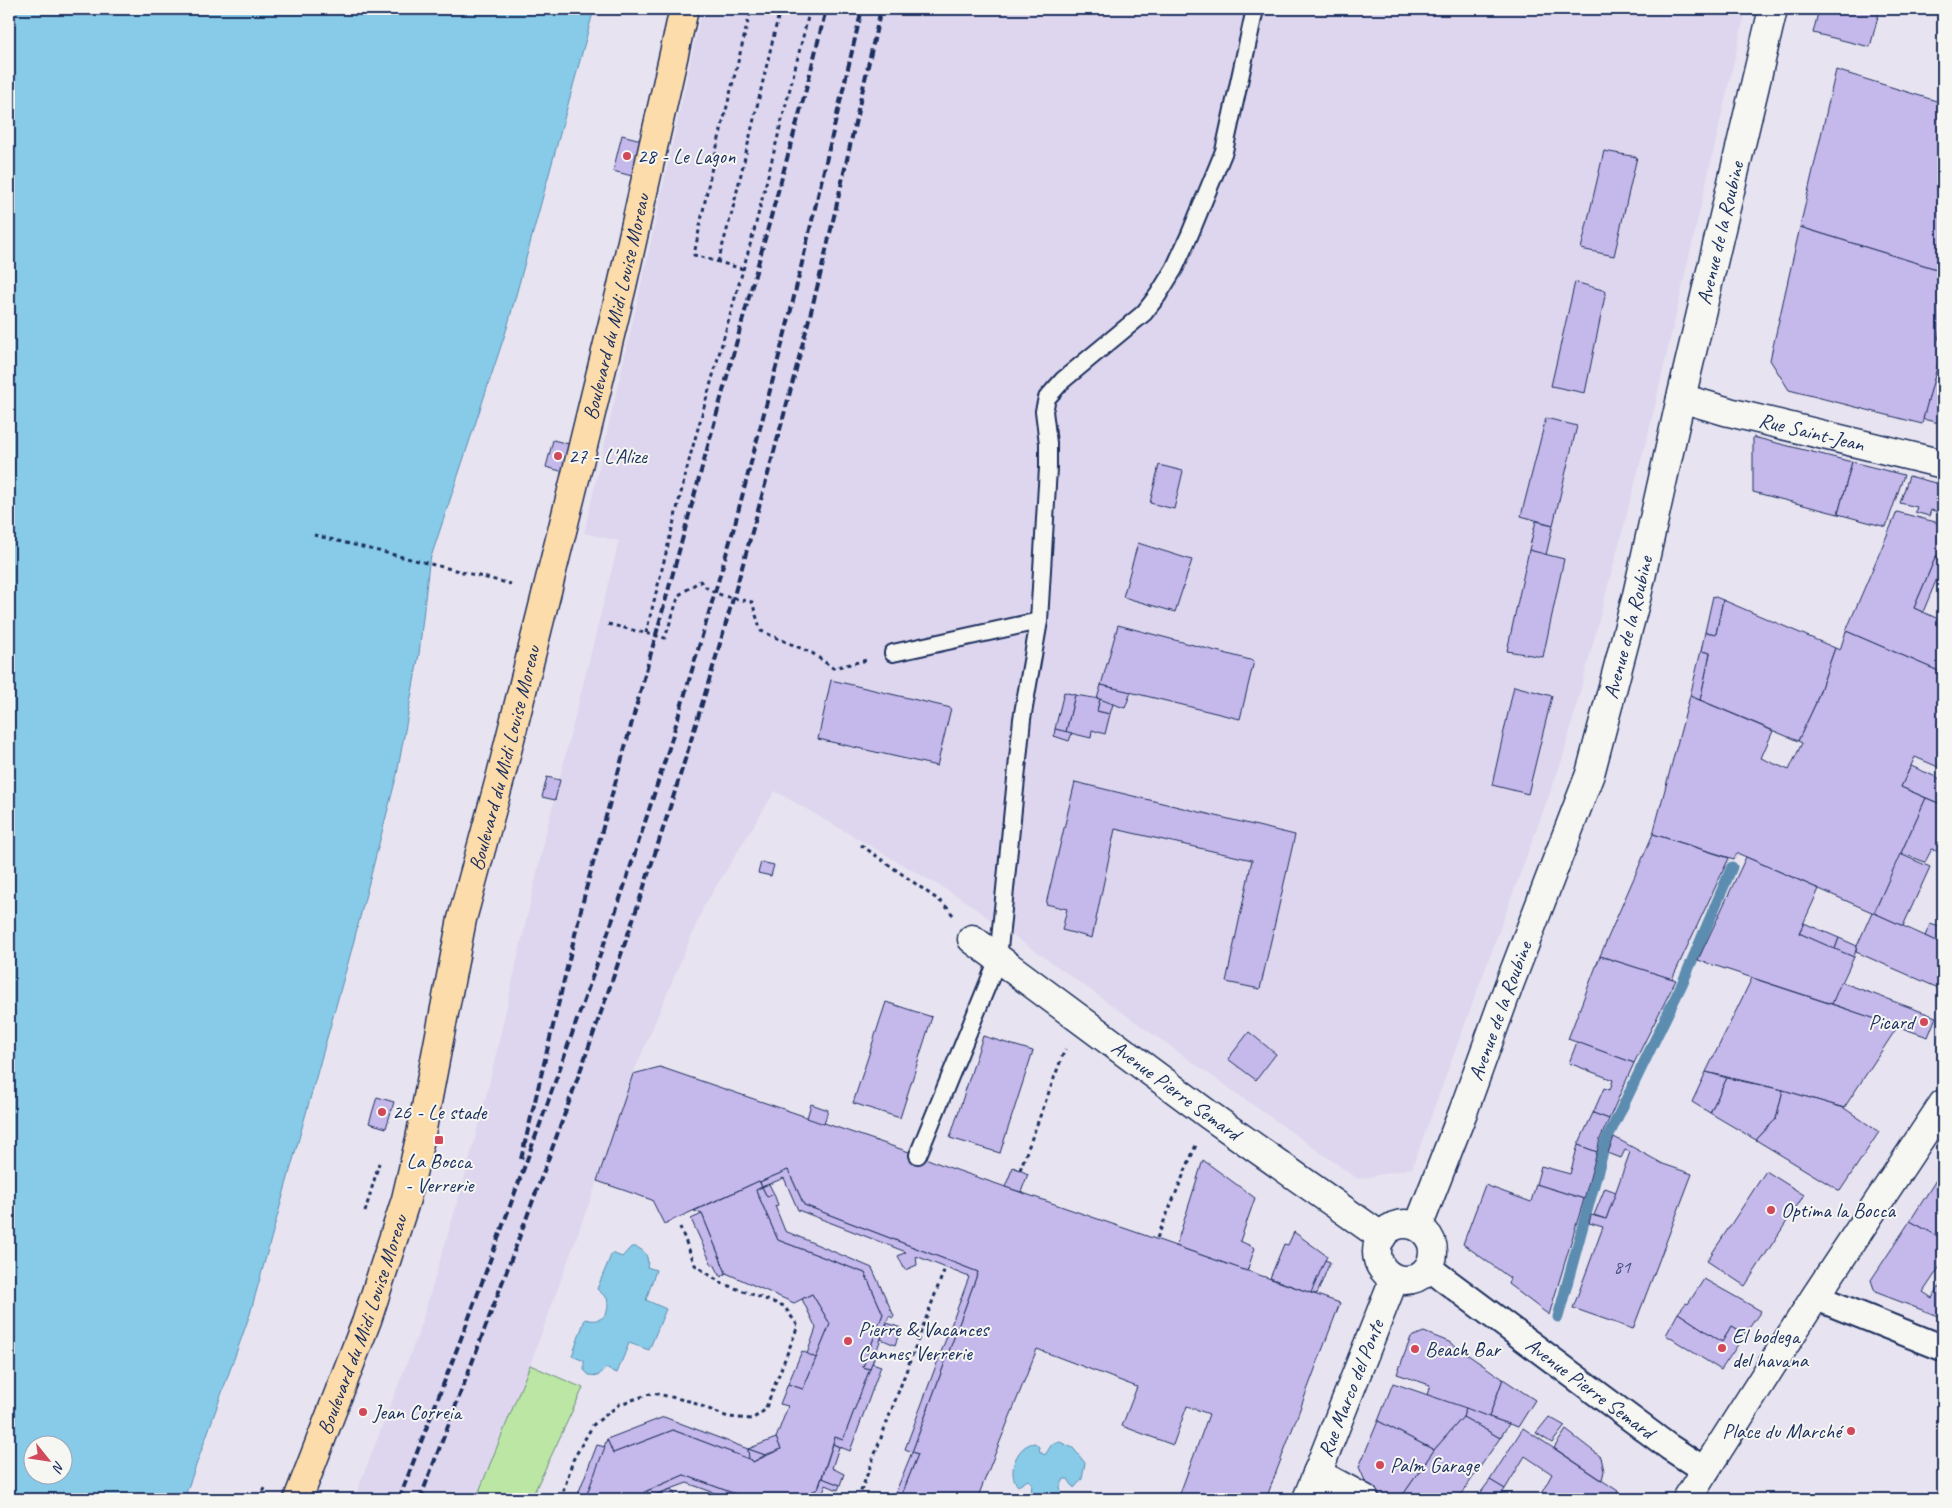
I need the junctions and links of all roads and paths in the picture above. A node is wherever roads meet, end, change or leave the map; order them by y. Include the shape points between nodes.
1 (684, 9) edge
2 (751, 9) edge
3 (780, 9) edge
4 (810, 9) edge
5 (1256, 9) edge
6 (1773, 9) edge
7 (718, 262) junction
8 (743, 269) junction
9 (1681, 398) junction
10 (1943, 464) edge
11 (314, 535) dead end
12 (511, 584) dead end
13 (1039, 621) junction
14 (608, 624) dead end
15 (646, 634) junction
16 (894, 653) joint
17 (861, 845) dead end
18 (972, 939) joint
19 (998, 960) junction
20 (1077, 1018) junction
21 (1943, 1104) edge
22 (1209, 1114) junction
23 (918, 1155) dead end
24 (1020, 1170) dead end
25 (680, 1227) dead end
26 (1418, 1227) junction
27 (1382, 1237) junction
28 (1157, 1238) dead end
29 (945, 1268) dead end
30 (1429, 1268) junction
31 (1394, 1278) junction
32 (1816, 1297) junction
33 (1943, 1348) edge
34 (1706, 1471) junction
35 (1317, 1472) junction
36 (298, 1499) edge
37 (562, 1499) edge
38 (858, 1499) edge
39 (1307, 1499) edge
40 (1365, 1499) edge
41 (1688, 1499) edge

1 - 36 main road, Boulevard du Midi Louise Moreau via 572,495 462,919 406,1199 367,1320
2 - 7 path via 694,255
3 - 7 path
4 - 8 path
5 - 13 lane via 1224,151 1174,268 1144,314 1063,380 1047,398 1044,411 1048,468
6 - 9 street, Avenue de la Roubine
7 - 8 path
8 - 15 path via 691,453
9 - 10 street, Rue Saint-Jean
9 - 26 street, Avenue de la Roubine via 1637,595 1590,774
11 - 12 path
13 - 16 lane
13 - 19 lane via 1022,719
14 - 15 path
15 - 16 path via 665,638 679,595 700,581 705,588 752,602 761,631 812,653 833,668
17 - 18 path via 944,904
18 - 19 street, Avenue Pierre Semard
19 - 20 street, Avenue Pierre Semard
19 - 23 lane
20 - 22 street, Avenue Pierre Semard
20 - 24 path
21 - 32 street
22 - 27 street, Avenue Pierre Semard
22 - 28 path
25 - 37 path via 695,1265 721,1284 784,1306 798,1326 765,1410 752,1419 728,1417 689,1401 654,1393 620,1404 593,1425 573,1460
26 - 27 street via 1400,1224 1391,1227
26 - 30 street via 1430,1238 1433,1246
27 - 31 street via 1377,1258 1386,1274
29 - 38 path
30 - 31 street via 1411,1280
30 - 34 street, Avenue Pierre Semard via 1669,1447
31 - 35 street, Rue Marco del Ponte
32 - 33 street
32 - 34 street
34 - 41 street
35 - 39 street, Rue Marco del Ponte
35 - 40 street

